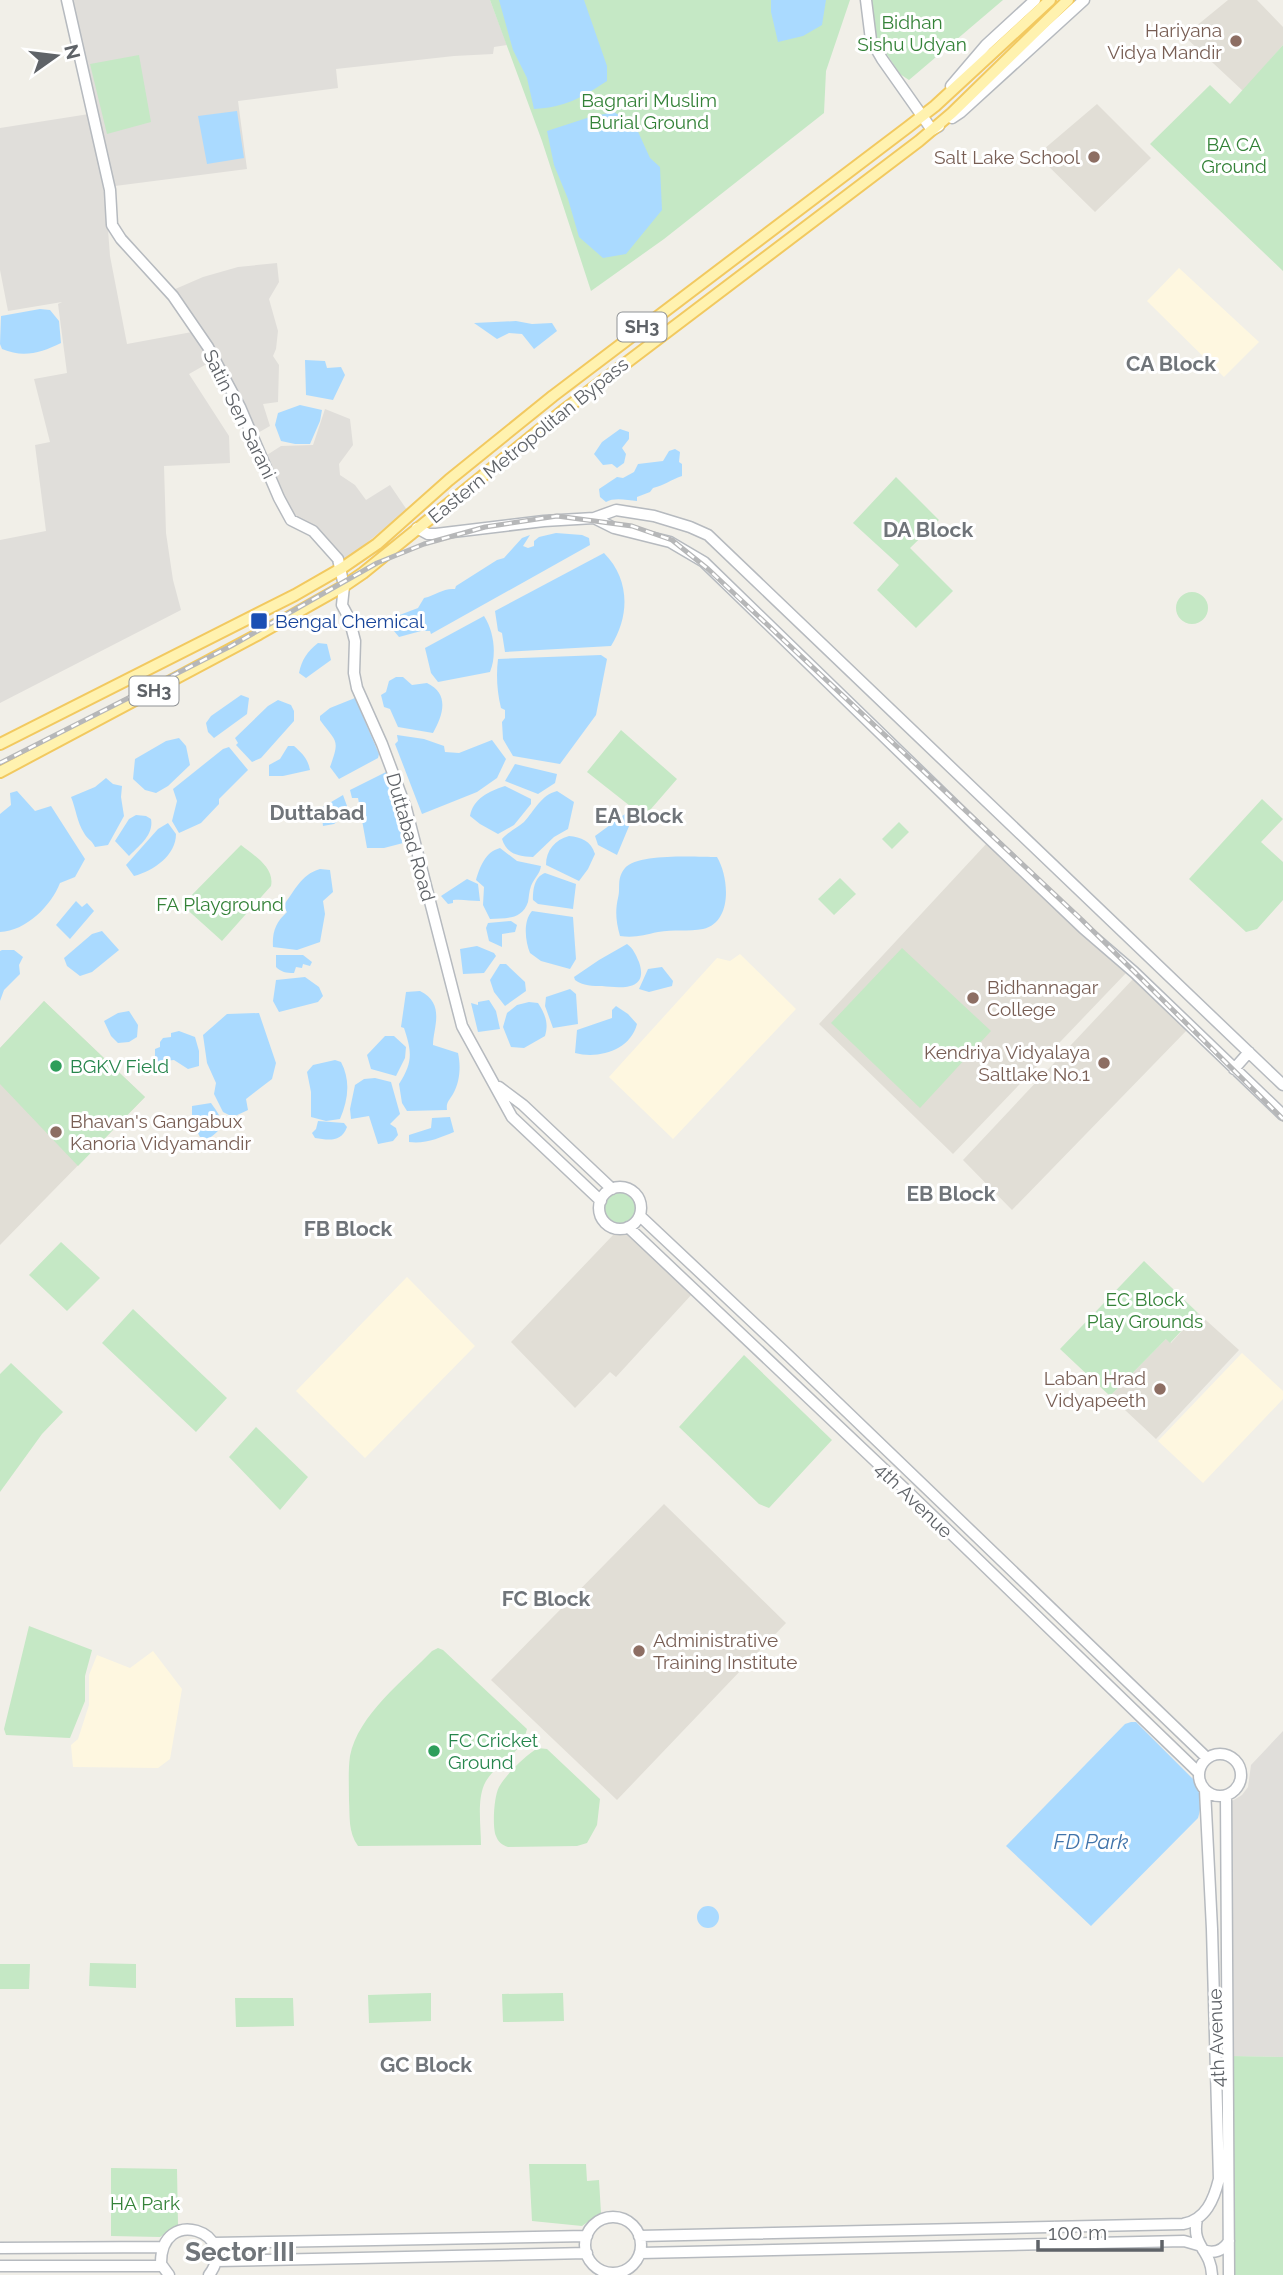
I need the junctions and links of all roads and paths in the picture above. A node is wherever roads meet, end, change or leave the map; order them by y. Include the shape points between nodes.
1 (67, 0) edge
2 (866, 0) edge
3 (1035, 0) edge
4 (1050, 0) edge
5 (1068, 0) edge
6 (1084, 0) edge
7 (935, 106) junction
8 (922, 116) junction
9 (932, 130) junction
10 (594, 518) junction
11 (416, 528) junction
12 (342, 568) junction
13 (344, 586) junction
14 (0, 744) edge
15 (0, 772) edge
16 (1249, 1052) junction
17 (1234, 1069) junction
18 (495, 1085) junction
19 (1283, 1085) edge
20 (1283, 1115) edge
21 (612, 1189) junction
22 (601, 1201) junction
23 (640, 1216) junction
24 (628, 1227) junction
25 (790, 1357) junction
26 (778, 1371) junction
27 (972, 1533) junction
28 (961, 1546) junction
29 (1058, 1615) junction
30 (1045, 1627) junction
31 (1207, 1758) junction
32 (1199, 1773) junction
33 (1205, 1790) junction
34 (1226, 1795) junction
35 (1214, 1984) junction
36 (1227, 1984) junction
37 (1201, 2215) junction
38 (1228, 2221) junction
39 (587, 2236) junction
40 (639, 2236) junction
41 (1229, 2241) junction
42 (213, 2242) junction
43 (163, 2247) junction
44 (1201, 2247) junction
45 (0, 2248) edge
46 (586, 2253) junction
47 (640, 2253) junction
48 (216, 2261) junction
49 (0, 2266) edge
50 (162, 2266) junction
51 (169, 2275) edge
52 (209, 2275) edge
53 (1212, 2275) edge
54 (1229, 2275) edge

1 - 12 main road, Satin Sen Sarani via 110,190 112,225 173,296 208,347 291,520 327,544
2 - 8 main road via 871,40
3 - 7 main road, Eastern Metropolitan Bypass via 979,52
4 - 7 main road, SH3
5 - 9 main road, SH3
6 - 9 main road, Eastern Metropolitan Bypass via 961,111
7 - 8 main road, Eastern Metropolitan Bypass / SH3
8 - 9 main road
8 - 12 main road, Eastern Metropolitan Bypass / SH3 via 553,396 377,544
9 - 11 main road, Eastern Metropolitan Bypass / SH3 via 638,352
10 - 11 main road via 436,534
10 - 16 main road via 616,510 654,516 708,535
10 - 17 main road via 670,542 704,562
11 - 13 main road, Eastern Metropolitan Bypass / SH3
12 - 13 main road, Satin Sen Sarani
12 - 14 main road, Eastern Metropolitan Bypass / SH3
13 - 15 main road, Eastern Metropolitan Bypass / SH3
13 - 18 main road, Duttabad Road via 342,605 353,633 357,688 406,808 457,1014
16 - 17 main road
16 - 19 main road
17 - 20 main road
18 - 21 main road via 523,1105
18 - 22 main road, Duttabad Road via 512,1117
21 - 22 main road
21 - 23 main road via 622,1187 635,1193
22 - 24 main road via 599,1211 605,1223 618,1229
23 - 24 main road
23 - 25 main road, 4th Avenue
24 - 26 main road, 4th Avenue
25 - 26 main road
25 - 27 main road, 4th Avenue
26 - 28 main road, 4th Avenue
27 - 28 main road
27 - 29 main road, 4th Avenue
28 - 30 main road, 4th Avenue
29 - 30 main road
29 - 31 main road, 4th Avenue
30 - 32 main road, 4th Avenue
31 - 32 main road
31 - 34 main road via 1222,1754 1239,1765 1239,1785
32 - 33 main road
33 - 34 main road
33 - 35 main road, 4th Avenue
34 - 36 main road, 4th Avenue
35 - 36 main road
35 - 37 main road, 4th Avenue via 1219,2179 1214,2198
36 - 38 main road, 4th Avenue
37 - 38 main road via 1219,2210
37 - 40 main road via 1183,2224
37 - 44 main road, 4th Avenue via 1195,2234
38 - 41 main road, 4th Avenue
39 - 40 main road via 599,2221 614,2217 630,2223
39 - 42 main road
39 - 46 main road
40 - 47 main road
41 - 44 main road via 1220,2250 1209,2252
41 - 54 main road, 4th Avenue
42 - 43 main road via 188,2229 175,2232
42 - 48 main road
43 - 45 main road
43 - 50 main road
44 - 47 main road via 1184,2241
44 - 53 main road, 4th Avenue
46 - 47 main road via 597,2268 615,2273 633,2265
46 - 48 main road
48 - 52 main road
49 - 50 main road
50 - 51 main road

